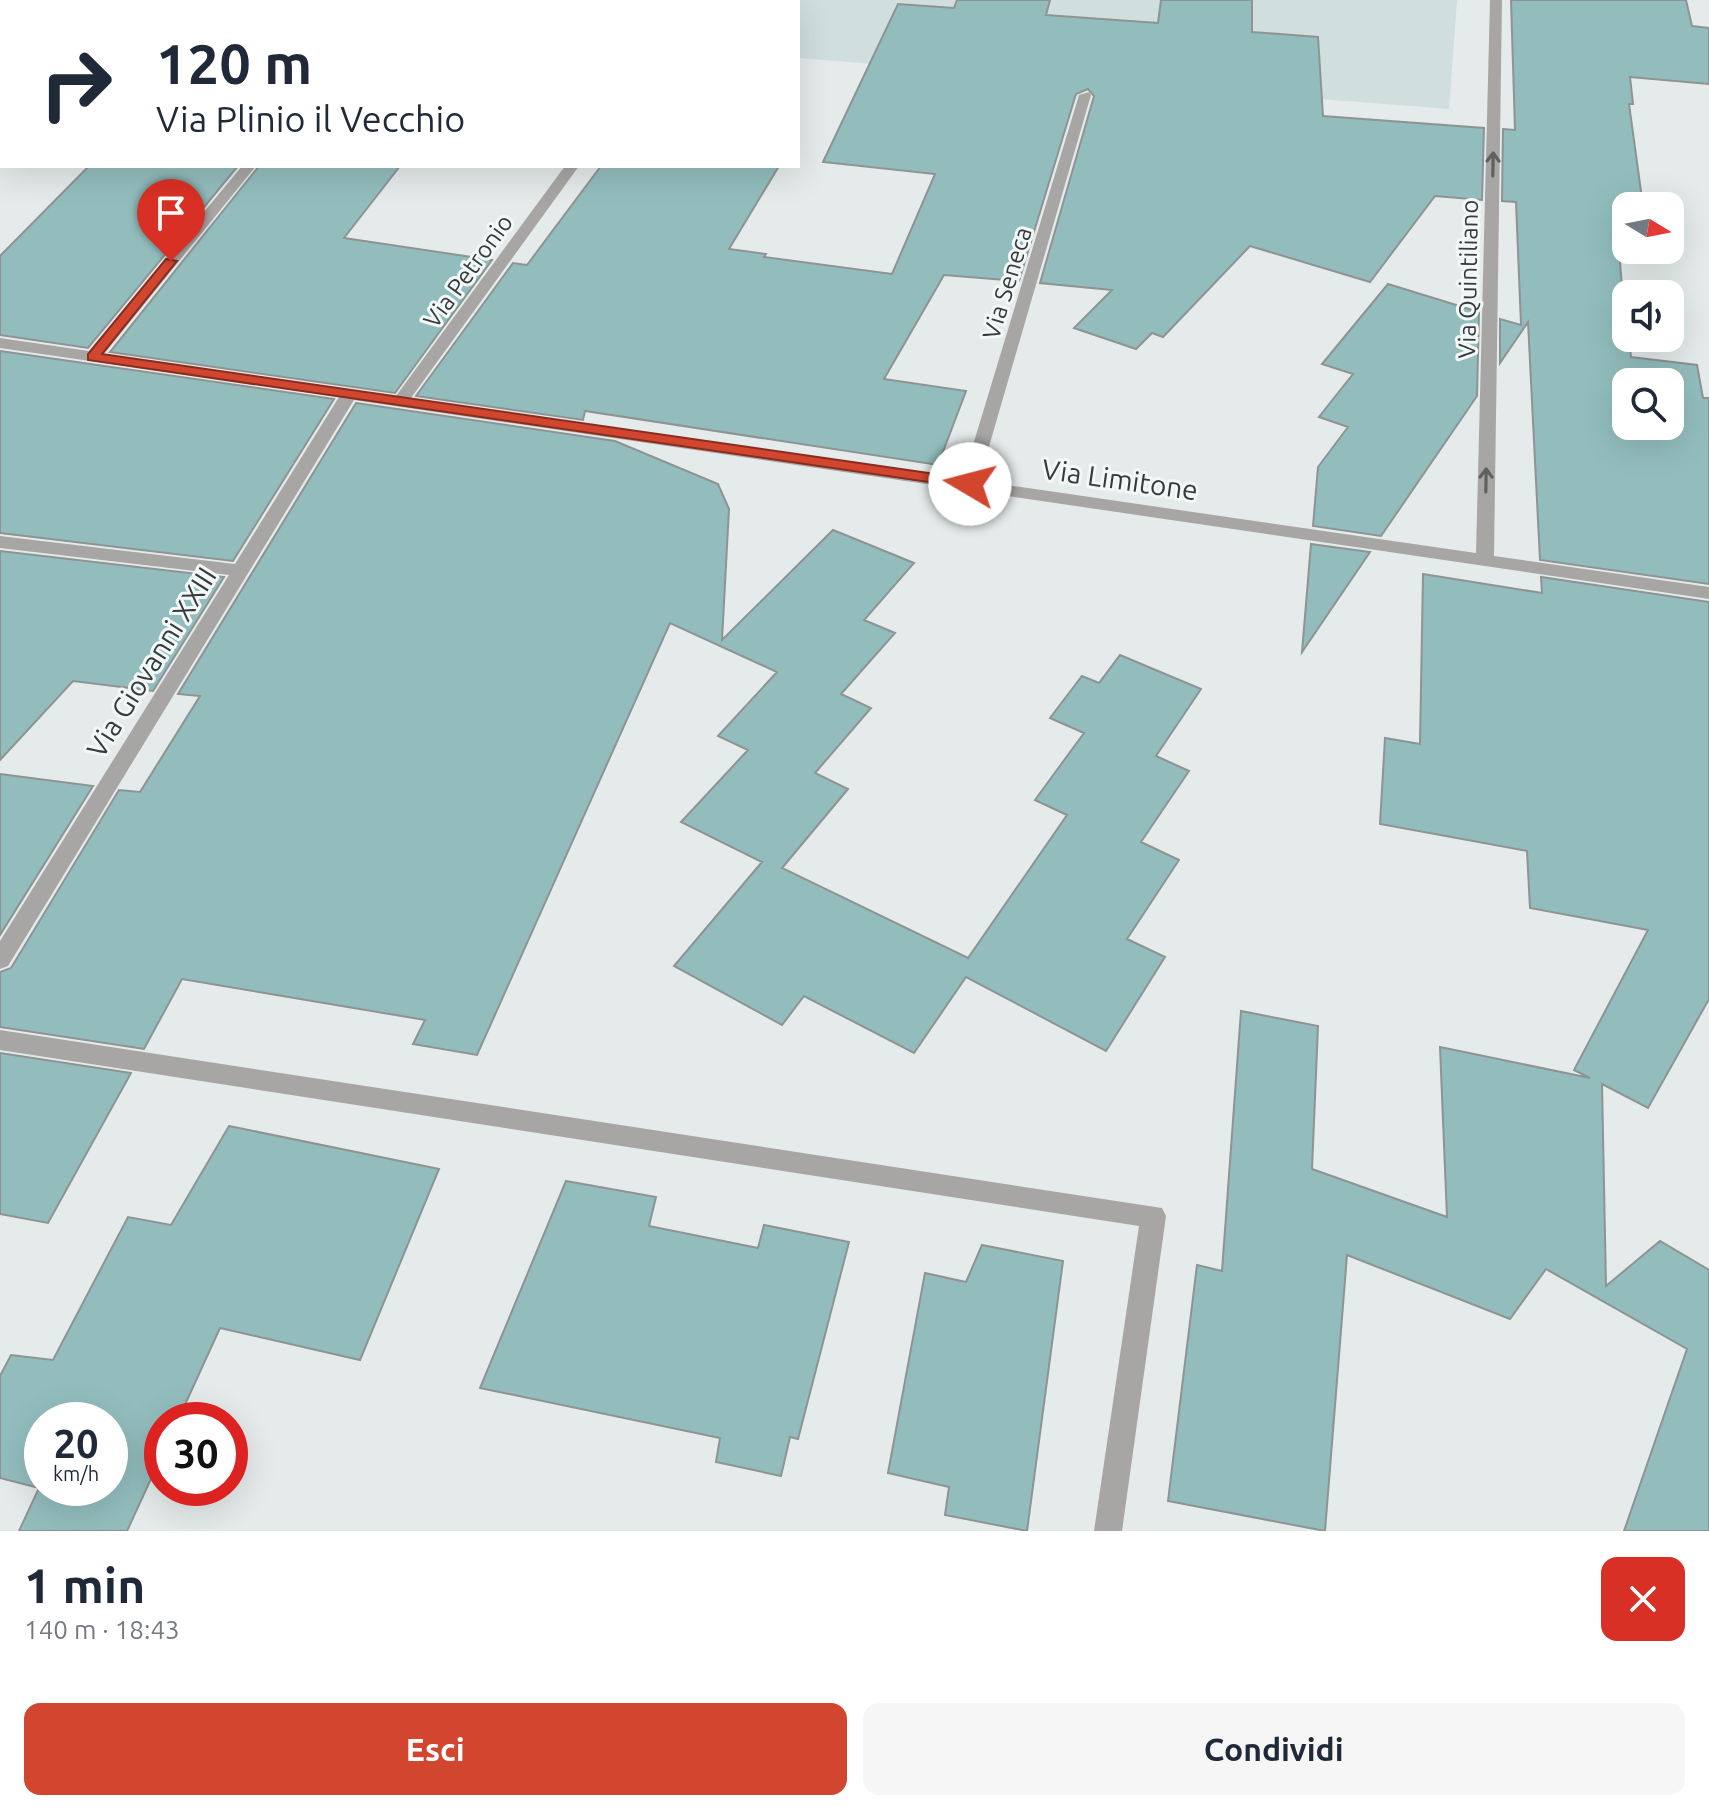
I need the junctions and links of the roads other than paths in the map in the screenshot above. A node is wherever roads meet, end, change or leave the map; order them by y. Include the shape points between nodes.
1 (1496, 0) edge
2 (1085, 95) dead end
3 (247, 168) edge
4 (571, 168) edge
5 (0, 343) edge
6 (93, 357) junction
7 (349, 394) junction
8 (400, 402) junction
9 (970, 484) junction
10 (0, 542) edge
11 (1485, 558) junction
12 (240, 570) junction
13 (1709, 593) edge
14 (0, 960) edge
15 (0, 1040) edge
16 (1108, 1531) edge

11 -> 1 street, Via Quintiliano
2 - 9 street, Via Seneca
3 - 6 street
4 - 8 street, Via Petronio
5 - 6 street, Via Limitone
6 - 7 street, Via Limitone
7 - 8 street, Via Limitone
7 - 12 street, Via Giovanni XXIII
8 - 9 street, Via Limitone
9 - 11 street, Via Limitone
10 - 12 street
11 - 13 street, Via Limitone
12 - 14 street, Via Giovanni XXIII
15 - 16 street via 1153,1216

